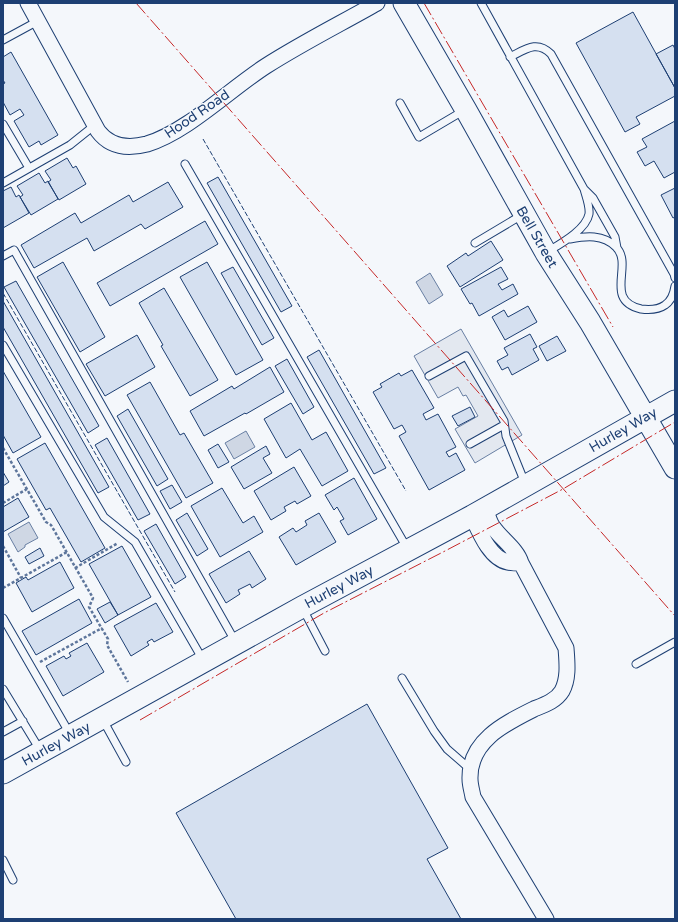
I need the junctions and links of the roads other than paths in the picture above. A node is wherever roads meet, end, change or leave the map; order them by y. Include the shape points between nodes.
1 (28, 3) edge
2 (377, 3) edge
3 (404, 3) edge
4 (481, 3) edge
5 (38, 21) junction
6 (3, 40) edge
7 (510, 56) junction
8 (400, 103) dead end
9 (466, 110) junction
10 (3, 124) edge
11 (95, 125) junction
12 (185, 164) dead end
13 (29, 168) junction
14 (3, 182) edge
15 (584, 189) junction
16 (524, 214) junction
17 (569, 239) junction
18 (475, 242) dead end
19 (617, 248) junction
20 (546, 253) junction
21 (3, 256) edge
22 (675, 278) edge
23 (675, 286) edge
24 (3, 345) edge
25 (429, 376) dead end
26 (675, 401) edge
27 (646, 417) junction
28 (504, 425) junction
29 (470, 444) dead end
30 (675, 468) edge
31 (526, 485) junction
32 (478, 513) junction
33 (408, 550) junction
34 (302, 607) junction
35 (3, 618) edge
36 (675, 642) edge
37 (236, 643) junction
38 (325, 651) dead end
39 (204, 662) junction
40 (636, 664) dead end
41 (402, 678) dead end
42 (3, 689) edge
43 (102, 718) junction
44 (22, 721) junction
45 (3, 732) edge
46 (71, 735) junction
47 (41, 752) junction
48 (126, 762) dead end
49 (470, 769) junction
50 (3, 773) edge
51 (3, 860) edge
52 (13, 880) dead end
53 (546, 919) edge

1 - 5 street, Hood Road
2 - 11 street, Hood Road via 266,66 189,122 159,139 136,146 118,145 103,138
3 - 9 street, Bell Street
4 - 7 lane
5 - 6 lane
5 - 11 street, Hood Road
7 - 15 lane
7 - 22 lane via 538,46 551,54
8 - 9 lane via 420,137
9 - 16 street, Bell Street
10 - 13 lane
11 - 13 lane via 70,145
12 - 33 lane
13 - 14 lane
15 - 17 lane via 589,216
15 - 19 lane via 593,198 616,237
16 - 18 lane
16 - 20 street, Bell Street
17 - 19 lane via 595,237
17 - 20 lane
19 - 23 lane via 623,264 620,288 632,305 648,310 657,309 670,299
20 - 27 street, Bell Street
21 - 37 lane via 14,250
24 - 39 lane via 104,517 135,542
25 - 28 lane via 466,356
26 - 27 street, Hurley Way
27 - 30 street, Bell Street
27 - 31 street, Hurley Way
28 - 29 lane
28 - 31 lane
31 - 32 street, Hurley Way
32 - 33 street, Hurley Way
32 - 49 street via 484,541 496,556 507,562 521,563 566,648 567,662 566,681 562,692 554,700 495,730 476,752
33 - 34 street, Hurley Way
34 - 37 street, Hurley Way
34 - 38 lane
35 - 46 lane
36 - 40 lane
37 - 39 street, Hurley Way
39 - 43 street, Hurley Way
41 - 49 lane via 447,749
42 - 44 lane
43 - 46 street, Hurley Way
43 - 48 lane
44 - 45 lane
44 - 47 lane
46 - 47 street, Hurley Way
47 - 50 street, Hurley Way
49 - 53 street via 473,797
51 - 52 lane

